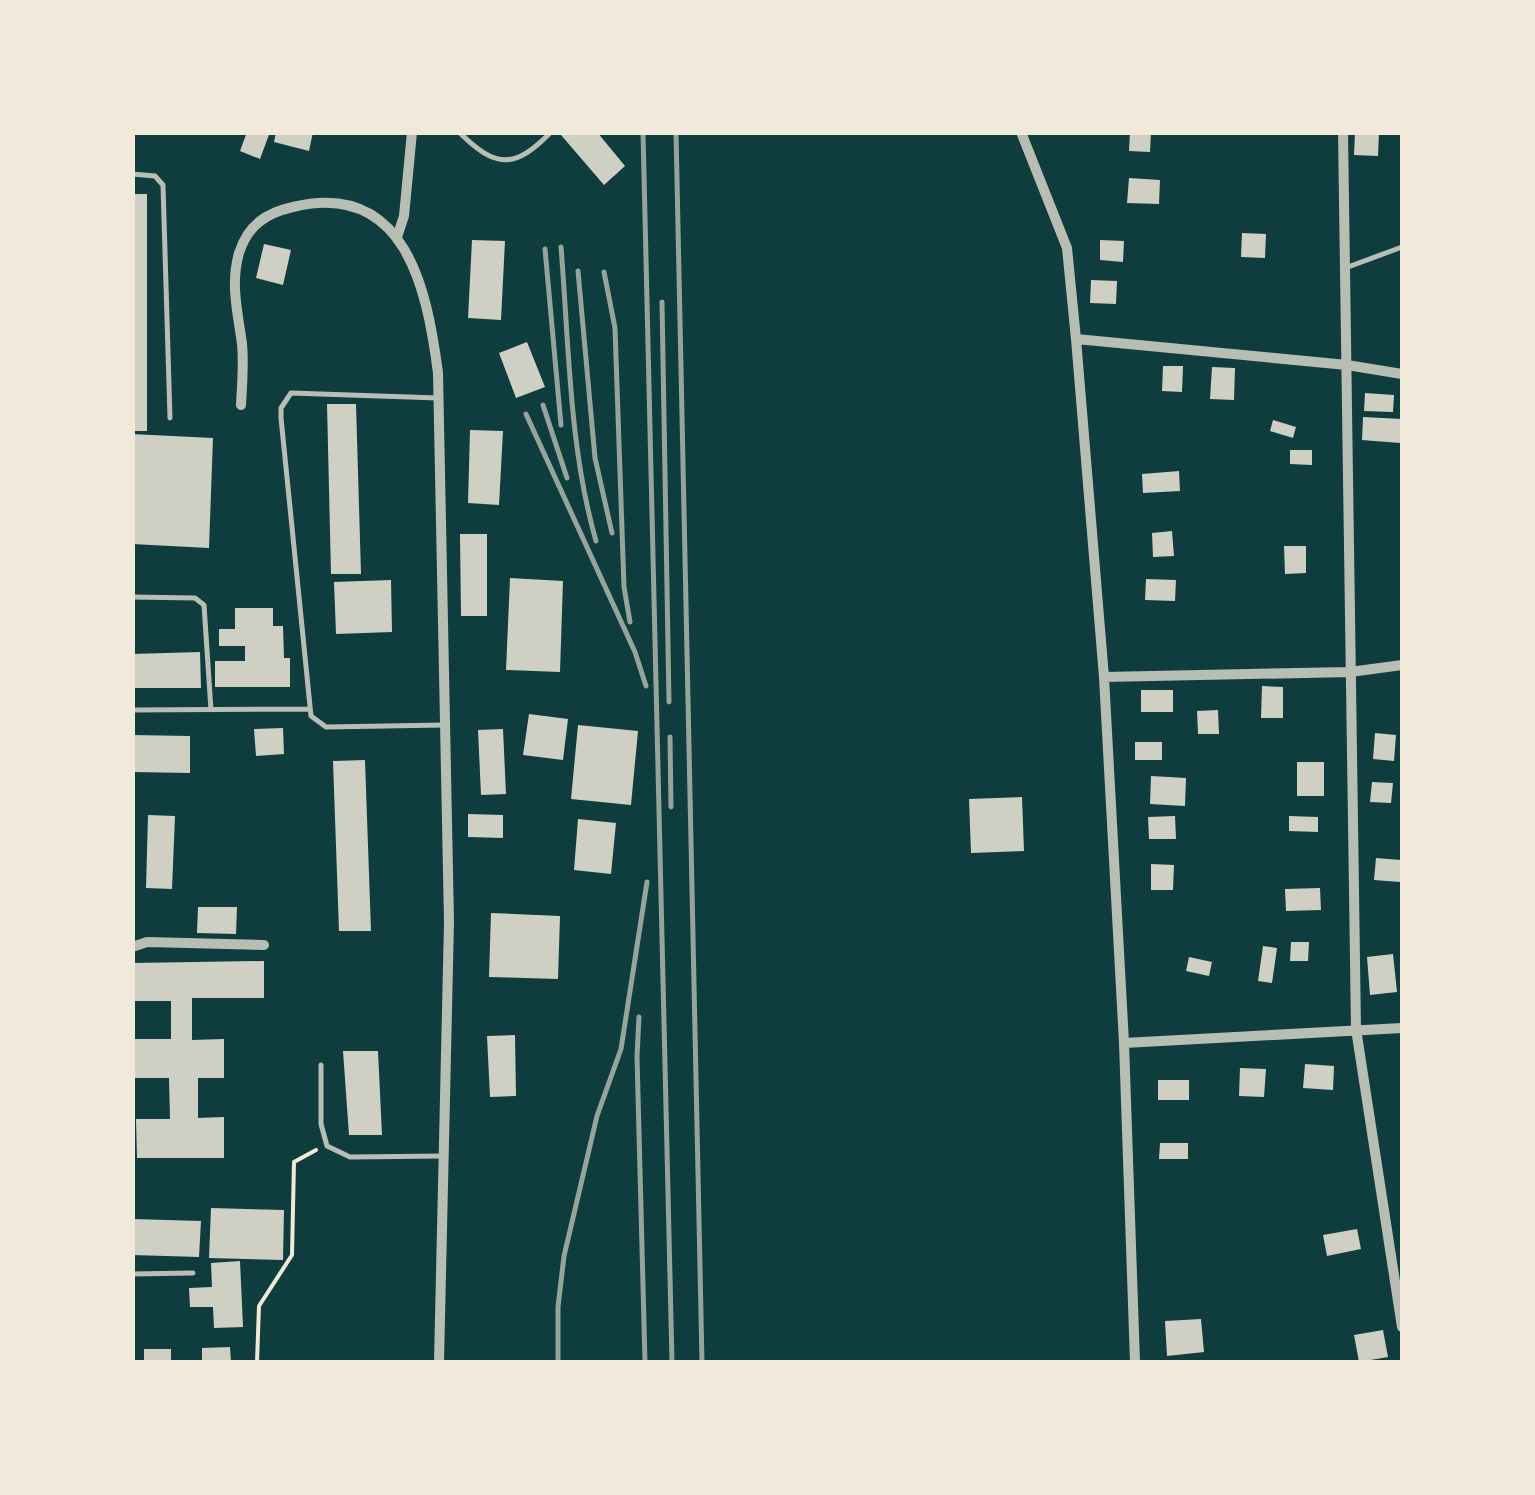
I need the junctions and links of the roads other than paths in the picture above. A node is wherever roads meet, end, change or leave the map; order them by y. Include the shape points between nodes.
1 (412, 132) edge
2 (460, 132) edge
3 (551, 132) edge
4 (1021, 132) edge
5 (1343, 132) edge
6 (132, 174) edge
7 (396, 237) junction
8 (1402, 246) edge
9 (1345, 268) junction
10 (1076, 339) junction
11 (1347, 365) junction
12 (1402, 374) edge
13 (439, 398) junction
14 (242, 405) dead end
15 (170, 418) dead end
16 (132, 598) edge
17 (1402, 666) edge
18 (1350, 672) junction
19 (1104, 677) junction
20 (132, 710) edge
21 (211, 710) junction
22 (309, 710) junction
23 (444, 724) junction
24 (264, 945) dead end
25 (132, 947) edge
26 (1402, 1028) edge
27 (1356, 1029) junction
28 (1124, 1042) junction
29 (321, 1065) dead end
30 (444, 1156) junction
31 (194, 1273) dead end
32 (132, 1274) edge
33 (1402, 1327) edge
34 (439, 1362) edge
35 (1135, 1362) edge

1 - 7 street
2 - 3 lane via 500,162 524,158
4 - 10 street via 1067,248
5 - 9 street
6 - 15 lane via 155,176 163,185
7 - 13 street via 427,308
7 - 14 street via 371,212 342,203 278,210 254,226 240,252 234,286
8 - 9 lane
9 - 11 street
10 - 11 street
10 - 19 street
11 - 12 street
11 - 18 street
13 - 22 lane via 292,393 281,408
13 - 23 street
16 - 21 lane via 195,598 204,605
17 - 18 street
18 - 19 street
18 - 27 street
19 - 28 street
20 - 21 lane
21 - 22 lane
22 - 23 lane via 326,726
23 - 30 street
24 - 25 street
26 - 27 street
27 - 28 street
27 - 33 street
28 - 35 street
29 - 30 lane via 326,1146 350,1157
30 - 34 street
31 - 32 lane

